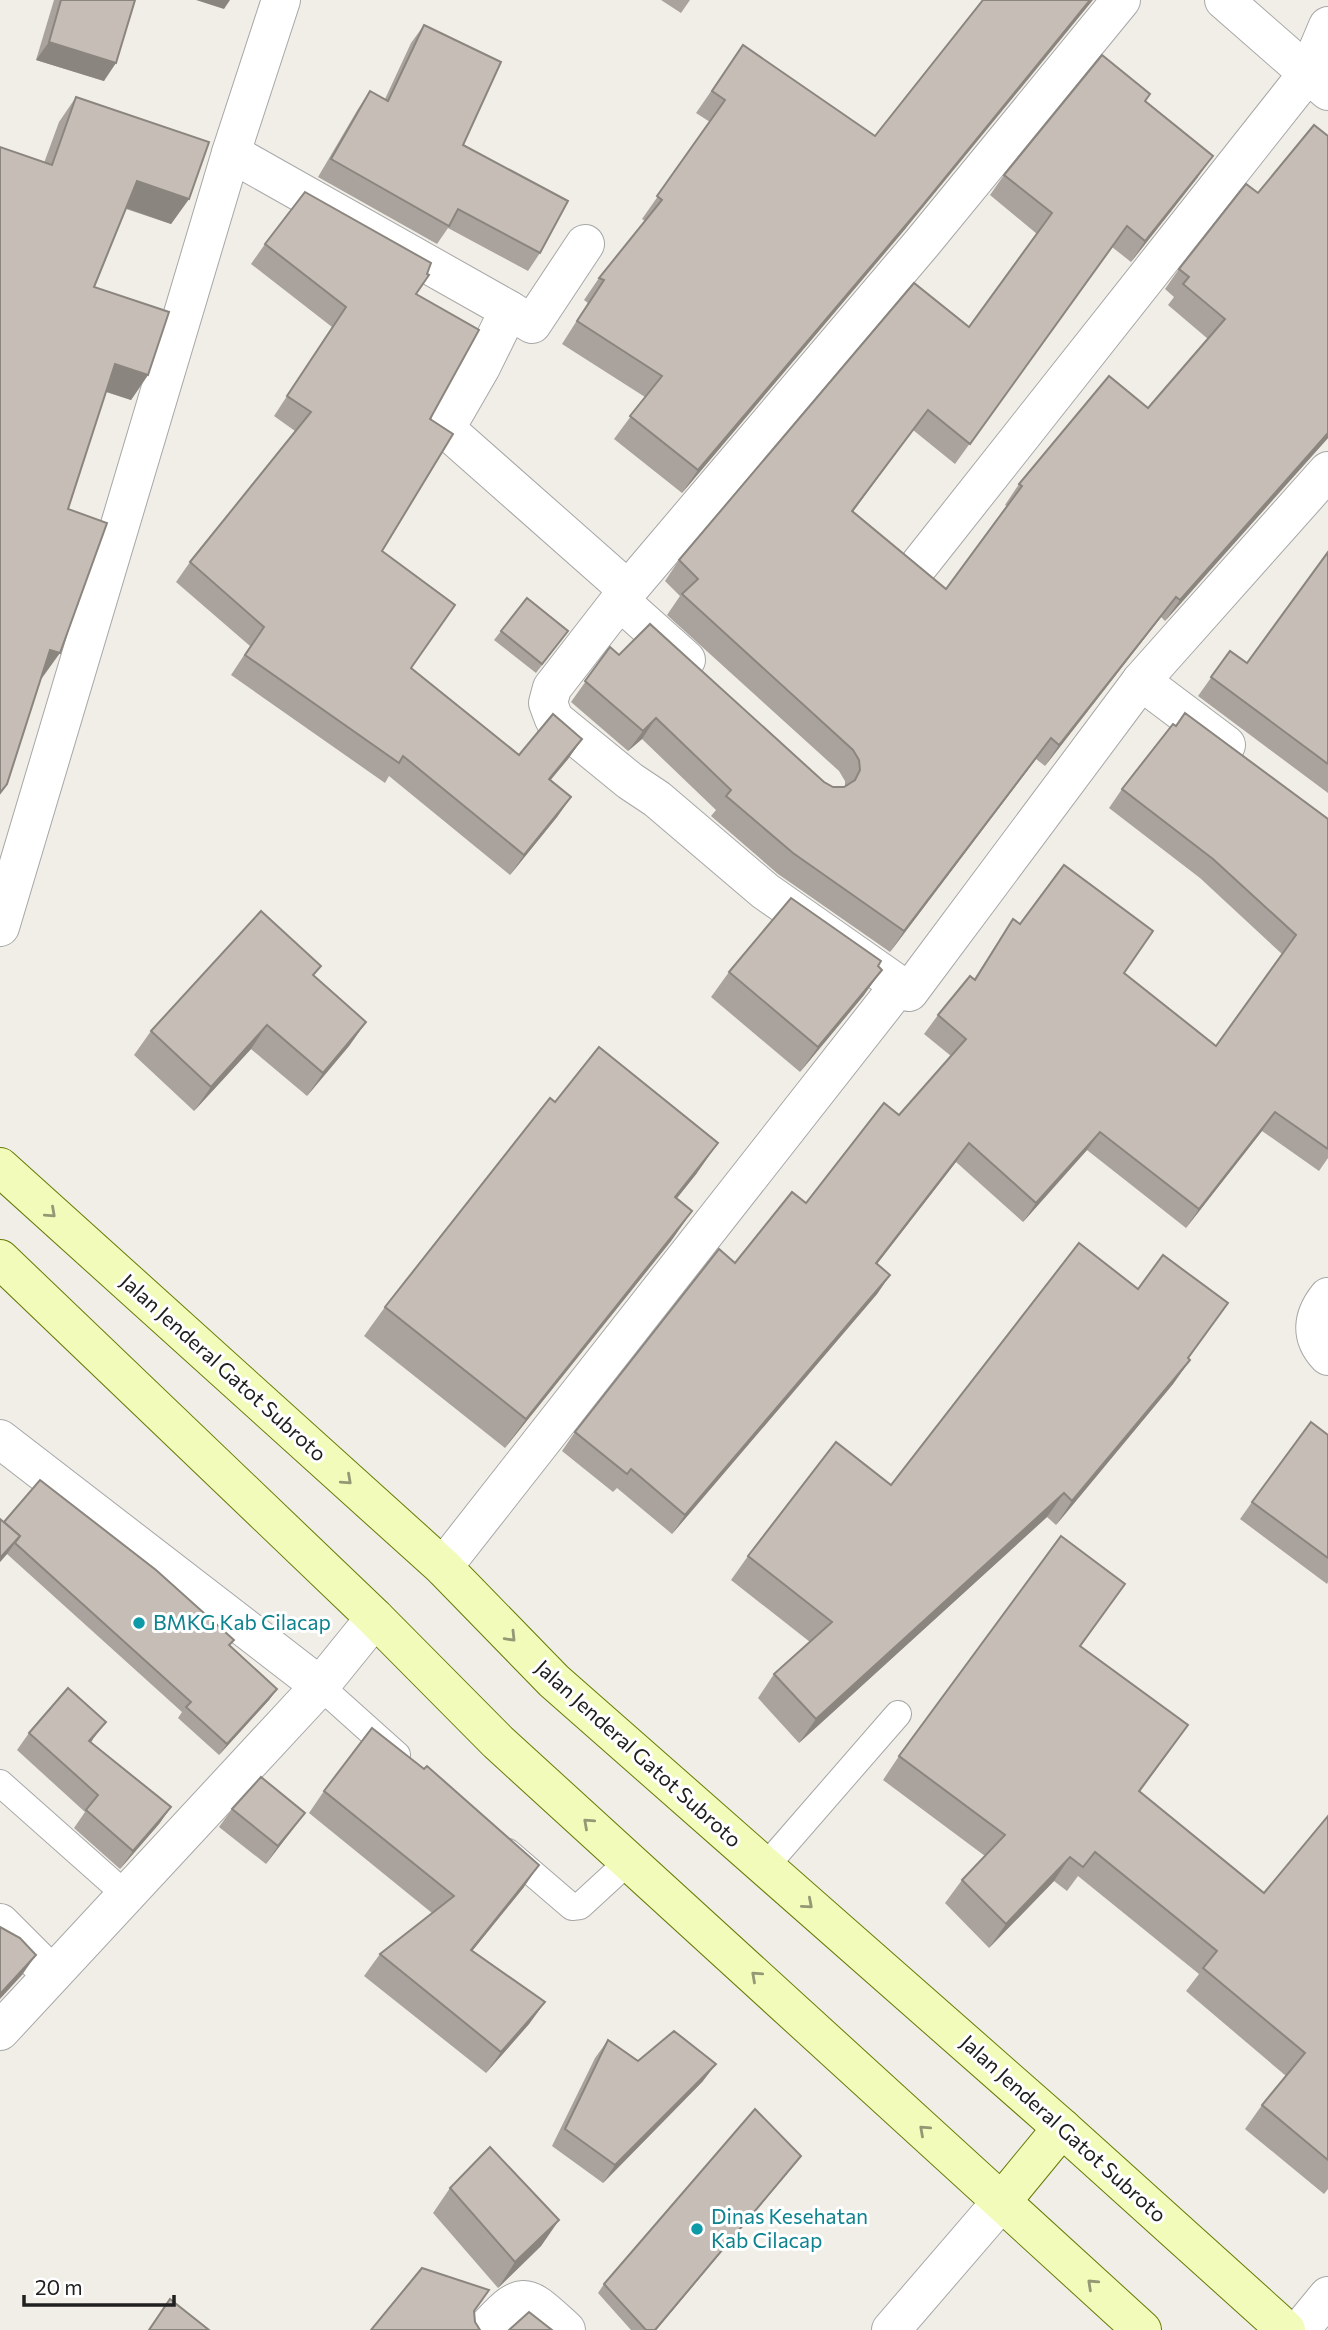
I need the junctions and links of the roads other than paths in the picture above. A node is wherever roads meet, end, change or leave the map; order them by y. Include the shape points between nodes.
1 (281, 0) edge
2 (1121, 0) edge
3 (1224, 0) edge
4 (1328, 26) edge
5 (1318, 82) edge
6 (231, 153) junction
7 (585, 244) dead end
8 (509, 310) junction
9 (1328, 471) edge
10 (920, 564) edge
11 (624, 595) junction
12 (1141, 681) junction
13 (712, 684) edge
14 (1251, 763) edge
15 (0, 927) edge
16 (898, 987) junction
17 (0, 1167) edge
18 (0, 1259) edge
19 (1328, 1297) edge
20 (1328, 1356) edge
21 (0, 1439) edge
22 (443, 1567) junction
23 (375, 1618) junction
24 (320, 1686) junction
25 (898, 1714) dead end
26 (412, 1768) edge
27 (0, 1783) edge
28 (484, 1831) edge
29 (630, 1860) junction
30 (765, 1867) junction
31 (125, 1894) junction
32 (0, 1923) edge
33 (52, 1974) junction
34 (0, 2031) edge
35 (1062, 2128) junction
36 (1002, 2201) junction
37 (1328, 2296) edge
38 (901, 2326) edge
39 (485, 2330) edge
40 (566, 2330) edge
41 (1142, 2330) edge
42 (1286, 2330) edge
43 (1300, 2330) edge

1 - 6 street
2 - 11 street
3 - 5 street
4 - 5 street
5 - 10 street
6 - 8 street
6 - 15 street
7 - 8 street via 532,324
8 - 11 street via 447,431
9 - 12 street
11 - 13 street
11 - 16 street via 552,688 548,703 554,719 765,891
12 - 14 street
12 - 16 street via 913,989 904,992
16 - 22 street
17 -> 22 main road, Jalan Jenderal Gatot Subroto
18 - 23 main road
19 - 20 street via 1319,1309 1314,1330 1318,1346
21 - 24 street
22 -> 30 main road, Jalan Jenderal Gatot Subroto via 554,1681
23 - 24 street
29 -> 23 main road via 498,1742
24 - 26 lane
24 - 31 street
25 - 30 lane
27 - 31 lane
28 - 29 lane via 572,1907 580,1906
36 -> 29 main road
30 -> 35 main road, Jalan Jenderal Gatot Subroto
31 - 33 street
32 - 33 street
33 - 34 street
35 - 36 main road
35 - 42 main road, Jalan Jenderal Gatot Subroto
36 - 38 street
41 -> 36 main road
37 - 43 street
39 - 40 street via 514,2300 525,2298

